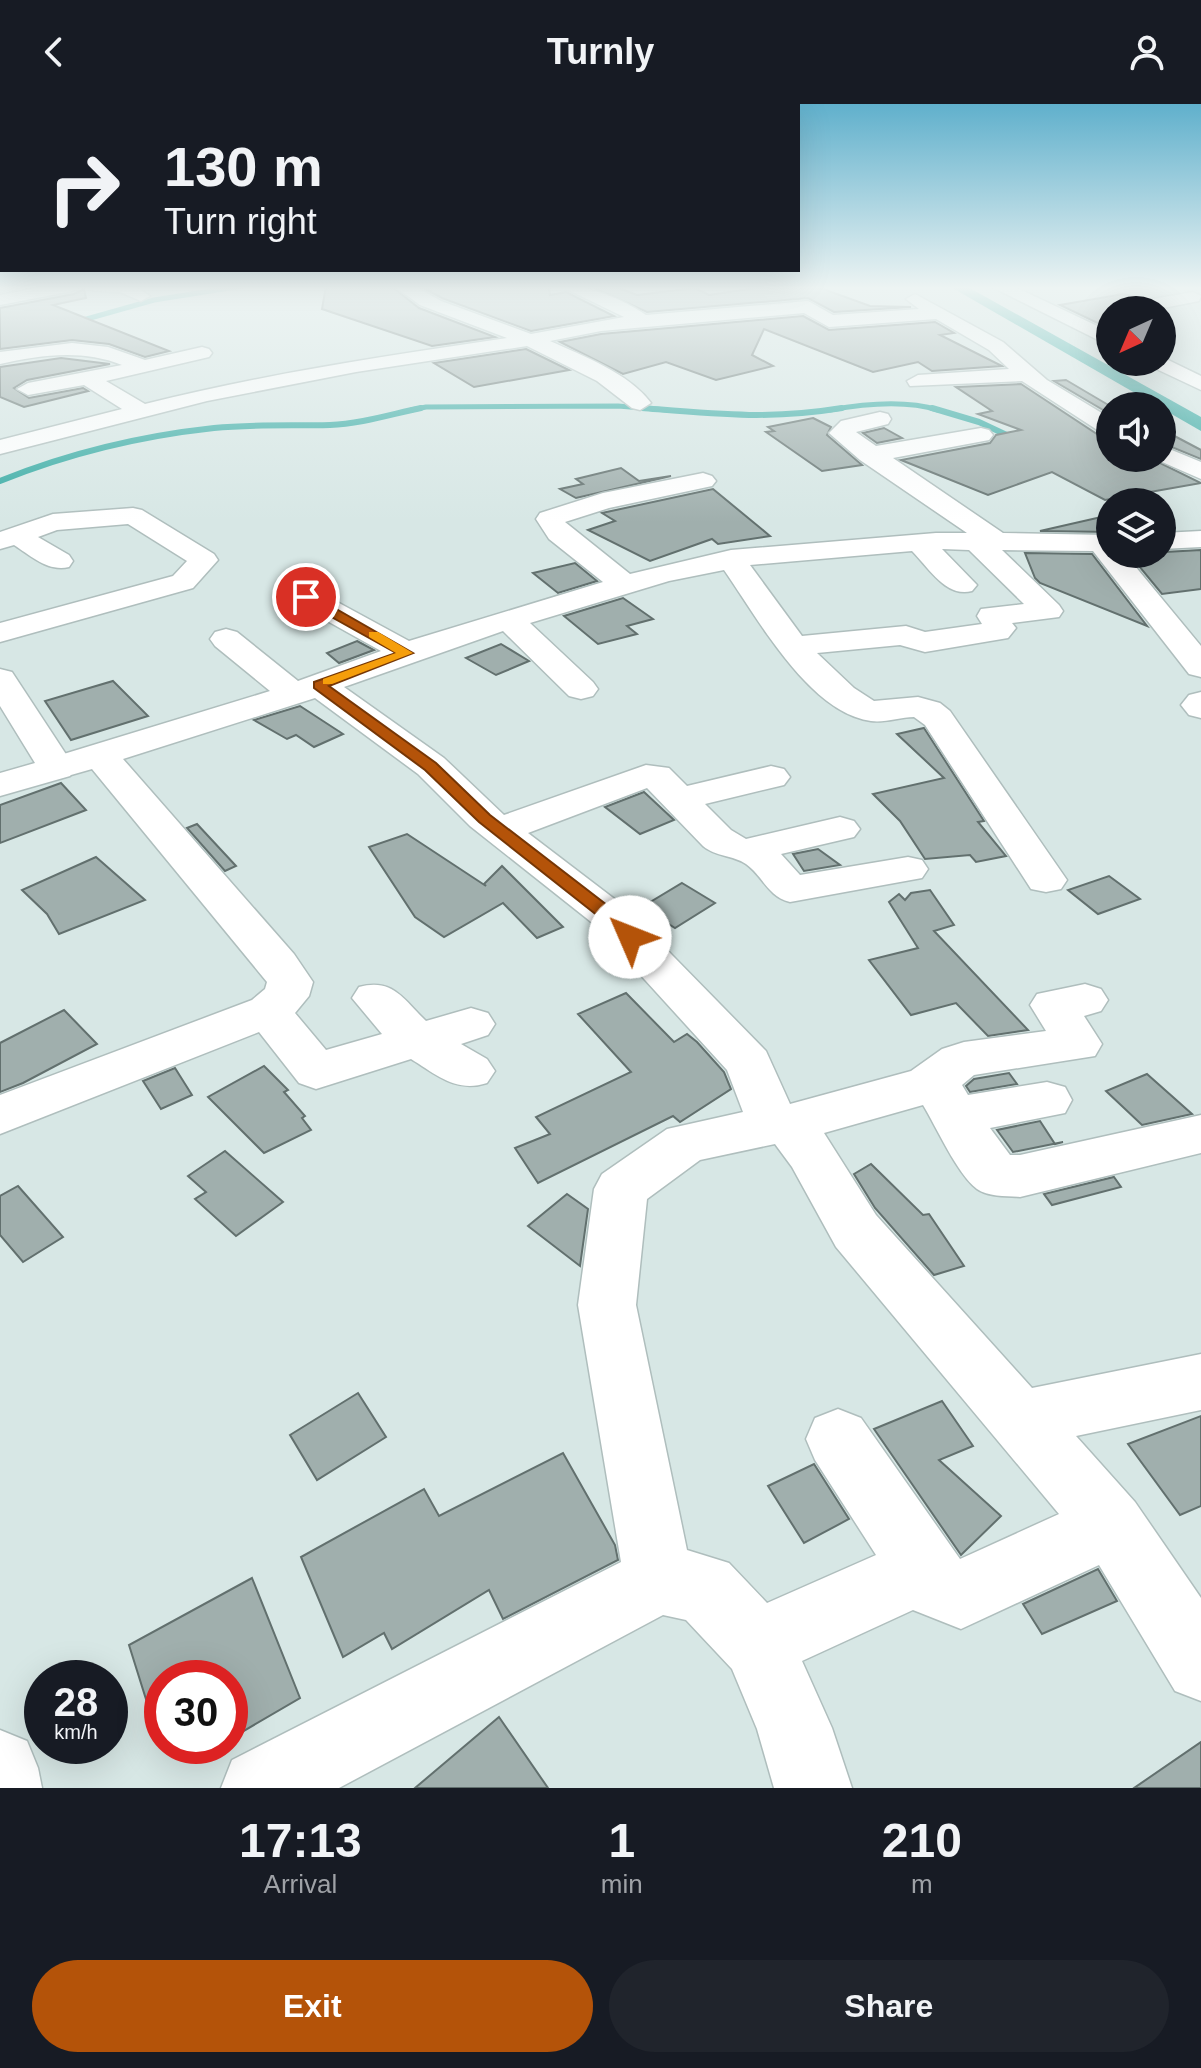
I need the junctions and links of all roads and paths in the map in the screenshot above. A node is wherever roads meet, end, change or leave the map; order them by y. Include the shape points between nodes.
1 (137, 365) edge
2 (153, 365) edge
3 (319, 365) edge
4 (372, 365) edge
5 (582, 365) edge
6 (1017, 365) edge
7 (143, 367) junction
8 (329, 371) junction
9 (1176, 372) edge
10 (1027, 374) junction
11 (87, 378) junction
12 (918, 381) dead end
13 (1201, 384) edge
14 (28, 389) dead end
15 (640, 403) dead end
16 (139, 410) junction
17 (880, 419) dead end
18 (1096, 421) edge
19 (981, 435) dead end
20 (0, 447) edge
21 (869, 455) junction
22 (1176, 460) edge
23 (1201, 472) edge
24 (932, 473) dead end
25 (905, 478) junction
26 (703, 481) dead end
27 (14, 528) edge
28 (1201, 539) edge
29 (1176, 540) edge
30 (986, 541) junction
31 (919, 543) junction
32 (1096, 543) edge
33 (731, 559) junction
34 (59, 561) dead end
35 (1124, 568) edge
36 (624, 584) junction
37 (962, 585) dead end
38 (306, 597) dead end
39 (509, 620) junction
40 (0, 633) edge
41 (226, 639) dead end
42 (795, 646) junction
43 (407, 653) junction
44 (1201, 667) edge
45 (0, 679) edge
46 (306, 689) junction
47 (581, 689) dead end
48 (1201, 702) edge
49 (1201, 708) edge
50 (99, 755) junction
51 (57, 768) junction
52 (771, 777) dead end
53 (0, 785) edge
54 (678, 799) junction
55 (840, 829) dead end
56 (499, 830) junction
57 (749, 850) junction
58 (908, 869) dead end
59 (1046, 880) dead end
60 (375, 998) dead end
61 (1085, 1000) dead end
62 (268, 1011) junction
63 (471, 1024) dead end
64 (417, 1041) junction
65 (470, 1071) dead end
66 (944, 1099) junction
67 (1047, 1100) dead end
68 (0, 1115) edge
69 (780, 1125) junction
70 (1201, 1134) edge
71 (1201, 1382) edge
72 (1017, 1420) junction
73 (838, 1439) dead end
74 (1111, 1525) junction
75 (925, 1569) junction
76 (659, 1580) junction
77 (757, 1644) junction
78 (1201, 1665) edge
79 (0, 1768) edge
80 (3, 1788) edge
81 (260, 1788) edge
82 (813, 1788) edge

1 - 7 street
2 - 7 street
3 - 8 street
4 - 8 street
5 - 15 street via 622,386
6 - 10 street
7 - 11 street
8 - 16 street
9 - 13 street
10 - 12 street
10 - 18 street
11 - 14 street
11 - 16 street
16 - 20 street
17 - 21 street via 841,430
19 - 21 street
21 - 25 street
22 - 23 street
24 - 25 street
25 - 30 street
26 - 36 street via 603,501 549,519 559,533
27 - 34 street
27 - 40 street via 133,516 204,560 183,582
28 - 29 street
30 - 31 street
30 - 32 street
30 - 42 street via 1048,611 992,616 997,631 925,642 906,635
31 - 33 street
31 - 37 street
33 - 36 street
33 - 42 street
35 - 44 street
36 - 39 street
38 - 43 street
39 - 43 street
39 - 47 street
41 - 46 street
42 - 59 street via 818,673 863,709 928,708
43 - 46 street
45 - 51 street
46 - 50 street
46 - 56 street via 431,766
48 - 49 street
50 - 51 street
50 - 62 street via 290,982 286,996
51 - 53 street
52 - 54 street
54 - 56 street via 656,776 646,776
54 - 57 street via 727,846
55 - 57 street
56 - 69 street via 610,916 749,1063
57 - 58 street via 790,889
60 - 64 street
61 - 66 street via 1053,1005 1078,1044 952,1063
62 - 64 street via 316,1071
62 - 68 street
63 - 64 street
64 - 65 street
66 - 67 street
66 - 69 street
66 - 70 street via 996,1175 1020,1176
69 - 72 street via 810,1153 856,1231
69 - 76 street via 685,1143 621,1189 607,1305
71 - 72 street
72 - 74 street
73 - 75 street
74 - 75 street via 961,1594 939,1588
74 - 78 street
75 - 77 street
76 - 77 street via 704,1588
76 - 81 street
77 - 82 street via 794,1728
79 - 80 street

